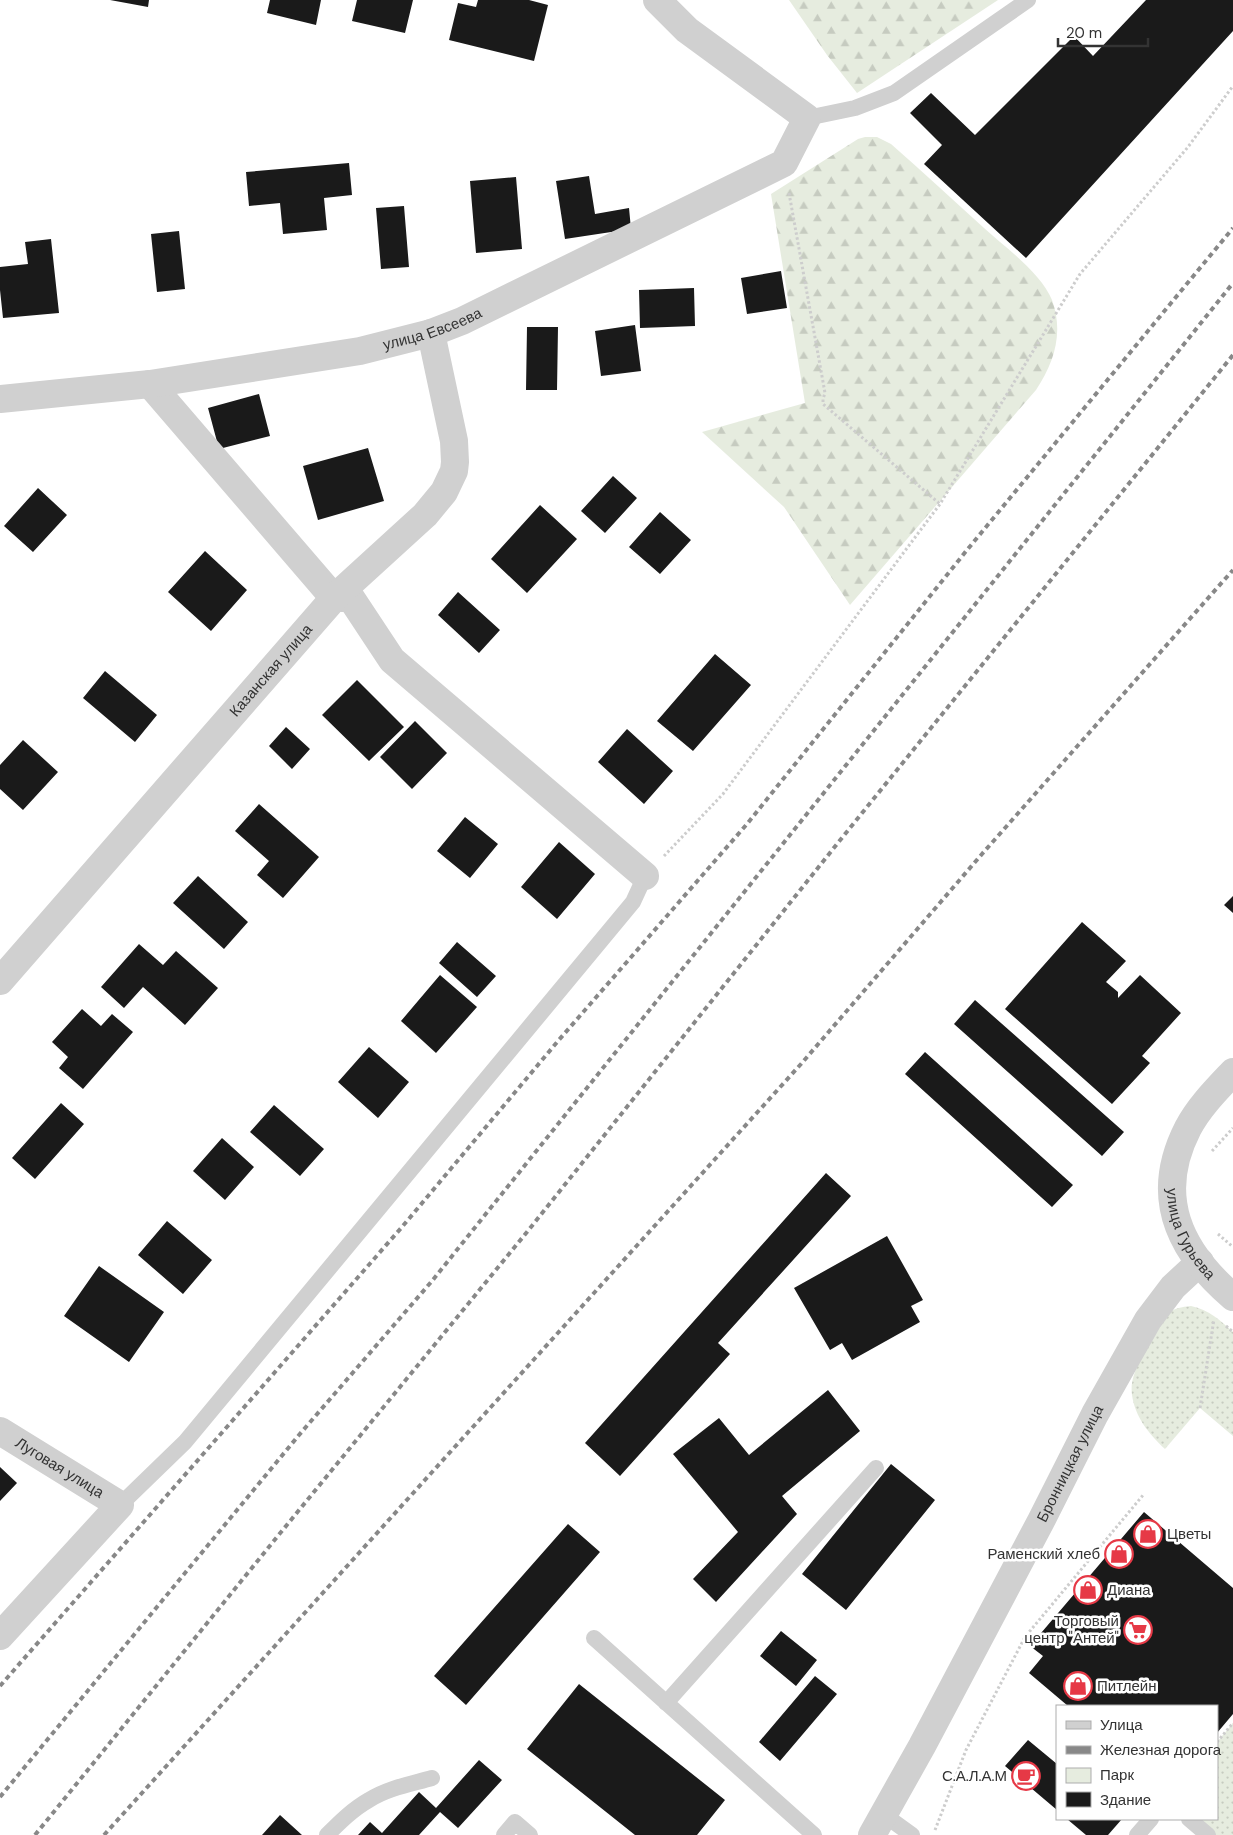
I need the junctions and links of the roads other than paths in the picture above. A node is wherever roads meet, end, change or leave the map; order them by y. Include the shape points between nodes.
1 (657, 0) edge
2 (1028, 0) edge
3 (807, 118) junction
4 (431, 333) junction
5 (150, 384) junction
6 (0, 399) edge
7 (334, 598) junction
8 (645, 876) joint
9 (0, 981) edge
10 (1233, 1072) edge
11 (1200, 1262) junction
12 (1224, 1306) edge
13 (0, 1431) edge
14 (876, 1468) dead end
15 (120, 1505) junction
16 (0, 1636) edge
17 (594, 1638) dead end
18 (666, 1703) junction
19 (432, 1778) dead end
20 (1150, 1820) edge
21 (1191, 1820) edge
22 (877, 1824) edge
23 (327, 1835) edge
24 (504, 1835) edge
25 (530, 1835) edge
26 (814, 1835) edge
27 (912, 1835) edge
28 (1137, 1835) edge
29 (1208, 1835) edge

1 - 3 street via 687,30
2 - 3 lane via 894,92 855,108
3 - 4 street, улица Евсеева via 784,163 462,321
4 - 5 street, улица Евсеева via 360,351
4 - 7 street, Казанская улица via 454,441 454,472 444,492 425,515
5 - 6 street, улица Евсеева
5 - 7 street
7 - 8 street via 351,598 392,660
7 - 9 street, Казанская улица
8 - 15 lane via 633,902 185,1442
10 - 11 street, улица Гурьева via 1196,1115 1176,1160 1172,1191 1176,1219 1187,1245
11 - 12 street, улица Гурьева
11 - 22 street, Бронницкая улица via 1173,1287 1148,1320 1095,1414 922,1746
13 - 15 street, Луговая улица
14 - 18 lane
15 - 16 street
17 - 18 lane
18 - 26 lane
19 - 23 lane via 371,1798
20 - 28 lane
21 - 29 lane
22 - 27 lane
24 - 25 lane via 515,1822

